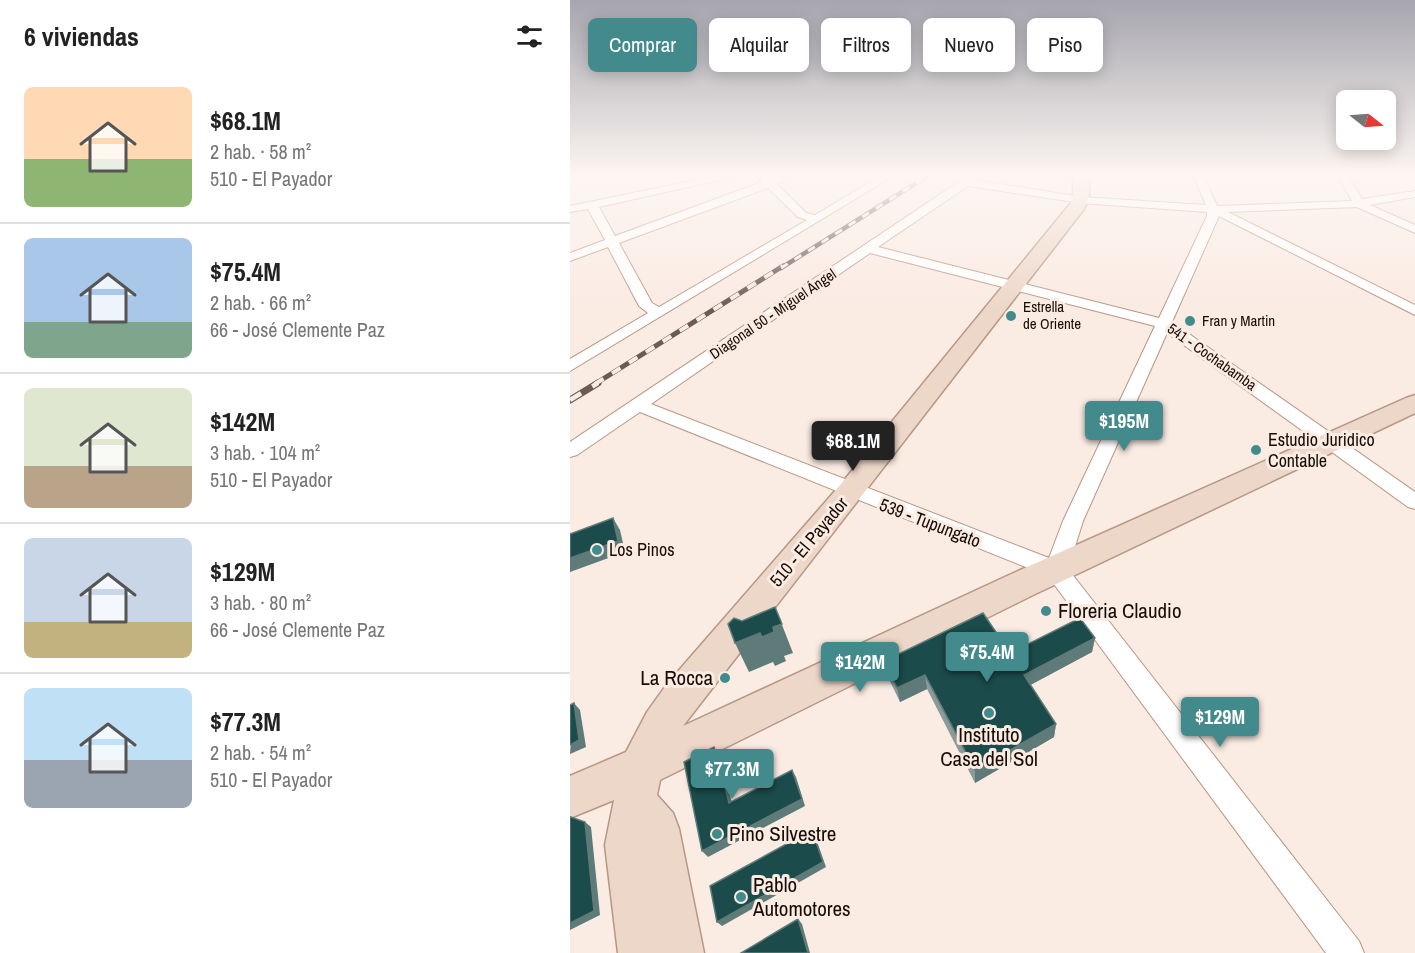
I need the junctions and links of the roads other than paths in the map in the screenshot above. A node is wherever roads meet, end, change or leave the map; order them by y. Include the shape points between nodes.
1 (600, 219) edge
2 (666, 219) edge
3 (817, 219) edge
4 (912, 219) edge
5 (1059, 219) edge
6 (1211, 219) edge
7 (1234, 219) edge
8 (1394, 219) edge
9 (1415, 229) edge
10 (613, 241) junction
11 (869, 249) junction
12 (570, 257) edge
13 (1014, 285) junction
14 (1415, 311) edge
15 (660, 313) junction
16 (1163, 323) junction
17 (570, 366) edge
18 (1415, 403) edge
19 (638, 405) junction
20 (1331, 441) junction
21 (570, 451) edge
22 (851, 492) junction
23 (1415, 502) edge
24 (1056, 570) junction
25 (639, 785) junction
26 (570, 797) edge
27 (643, 953) edge
28 (680, 953) edge
29 (1347, 953) edge

1 - 10 street
2 - 10 street
3 - 15 street
4 - 11 street, Diagonal 50 - Miguel Ángel
5 - 13 street, 510 - El Payador
6 - 16 street
7 - 14 street
8 - 9 street
10 - 12 street
10 - 15 street via 646,306
11 - 13 street, 541 - Cochabamba
11 - 19 street, Diagonal 50 - Miguel Ángel
13 - 16 street, 541 - Cochabamba
13 - 22 street, 510 - El Payador
15 - 17 street
16 - 20 street, 541 - Cochabamba
16 - 24 street via 1073,521
18 - 20 street
19 - 21 street, Diagonal 50 - Miguel Ángel
19 - 22 street, 539 - Tupungato
20 - 23 street, 541 - Cochabamba
20 - 24 street
22 - 24 street, 539 - Tupungato
22 - 25 street, 510 - El Payador via 681,697 657,732
24 - 25 street
24 - 29 street
25 - 26 street
25 - 27 street, 510 - El Payador via 627,845
25 - 28 street via 657,829

